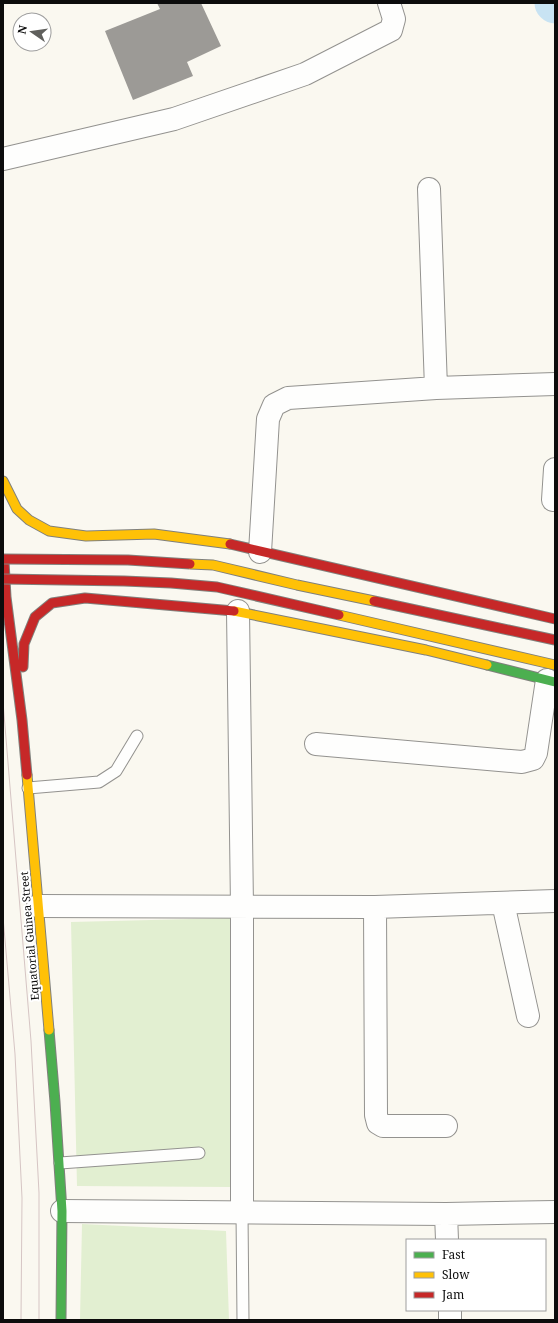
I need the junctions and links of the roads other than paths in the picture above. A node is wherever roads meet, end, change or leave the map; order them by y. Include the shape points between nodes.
1 (389, 3) edge
2 (3, 159) edge
3 (428, 189) dead end
4 (555, 384) edge
5 (436, 388) junction
6 (555, 469) edge
7 (3, 482) edge
8 (553, 500) dead end
9 (16, 520) dead end
10 (29, 520) junction
11 (3, 552) edge
12 (260, 552) junction
13 (3, 559) edge
14 (3, 579) edge
15 (52, 603) junction
16 (5, 604) edge
17 (18, 604) dead end
18 (38, 604) dead end
19 (238, 611) junction
20 (555, 619) edge
21 (555, 640) edge
22 (552, 676) edge
23 (22, 720) junction
24 (137, 736) dead end
25 (316, 744) dead end
26 (28, 788) junction
27 (555, 901) edge
28 (503, 903) junction
29 (38, 906) junction
30 (242, 907) junction
31 (375, 907) junction
32 (528, 1016) dead end
33 (446, 1126) dead end
34 (199, 1153) dead end
35 (60, 1163) junction
36 (62, 1211) junction
37 (242, 1212) junction
38 (555, 1212) edge
39 (446, 1214) junction
40 (447, 1239) edge
41 (61, 1320) edge
42 (242, 1320) edge

1 - 2 street via 394,18 391,30 305,74 174,119
3 - 5 street
4 - 5 street
5 - 12 street via 288,398 274,405 268,419
6 - 8 street
7 - 10 main road via 17,509
9 - 10 main road
10 - 12 main road via 49,531 86,536 154,534 234,545
11 - 16 main road, Equatorial Guinea Street
12 - 20 main road
13 - 21 main road, bridge via 128,560 213,565
14 - 22 main road, bridge via 124,580 217,587
15 - 18 main road
15 - 19 main road via 86,598
15 - 23 main road via 35,617 24,644
16 - 17 main road
16 - 23 main road, Equatorial Guinea Street
19 - 22 main road
19 - 30 street
22 - 25 street via 536,753 533,758 522,762
23 - 26 main road, Equatorial Guinea Street
24 - 26 lane via 116,771 99,782
26 - 29 main road, Equatorial Guinea Street
27 - 28 street
28 - 31 street
28 - 32 street
29 - 30 street
29 - 35 main road, Equatorial Guinea Street
30 - 31 street
30 - 37 street
31 - 33 street via 378,1123 383,1126
34 - 35 lane
35 - 36 main road, Equatorial Guinea Street
36 - 37 street
36 - 41 main road, Equatorial Guinea Street
37 - 39 street
37 - 42 lane
38 - 39 street
39 - 40 street

